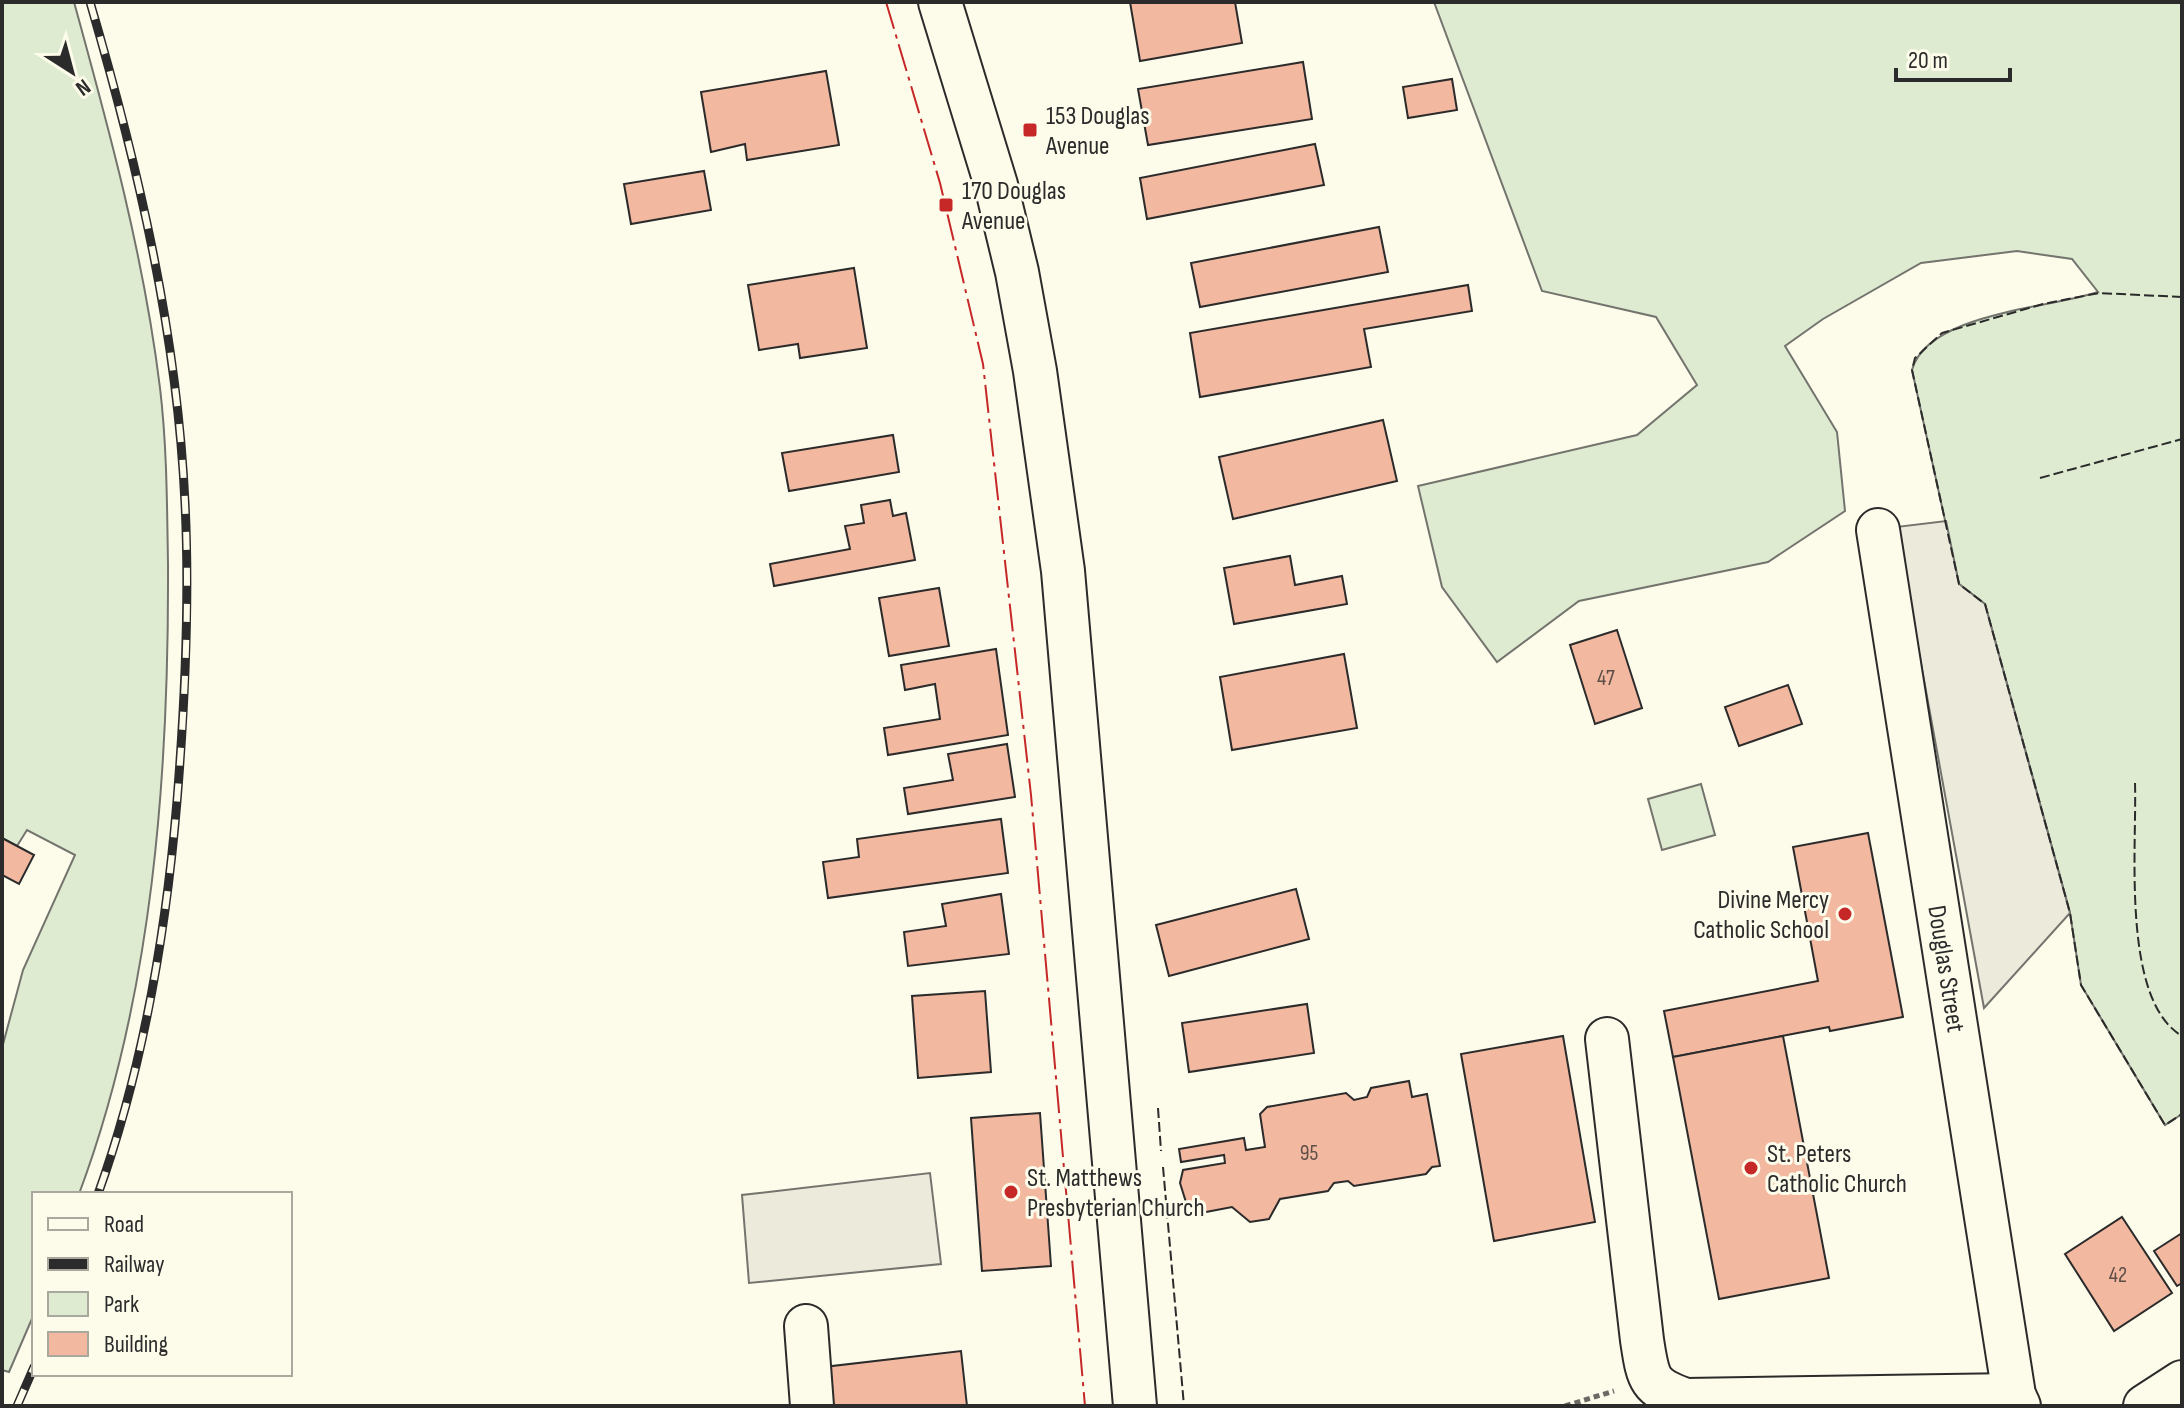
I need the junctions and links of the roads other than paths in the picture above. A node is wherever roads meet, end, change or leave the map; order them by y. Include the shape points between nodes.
1 (940, 2) edge
2 (1878, 530) dead end
3 (1607, 1039) dead end
4 (806, 1326) dead end
5 (2182, 1382) edge
6 (2016, 1401) edge
7 (812, 1406) edge
8 (1135, 1406) edge
9 (2145, 1406) edge

1 - 8 street via 1003,214 1040,401 1063,571
2 - 6 street, Douglas Street
3 - 6 street via 1642,1340 1650,1380 1660,1391 1686,1400
4 - 7 street
5 - 9 street

